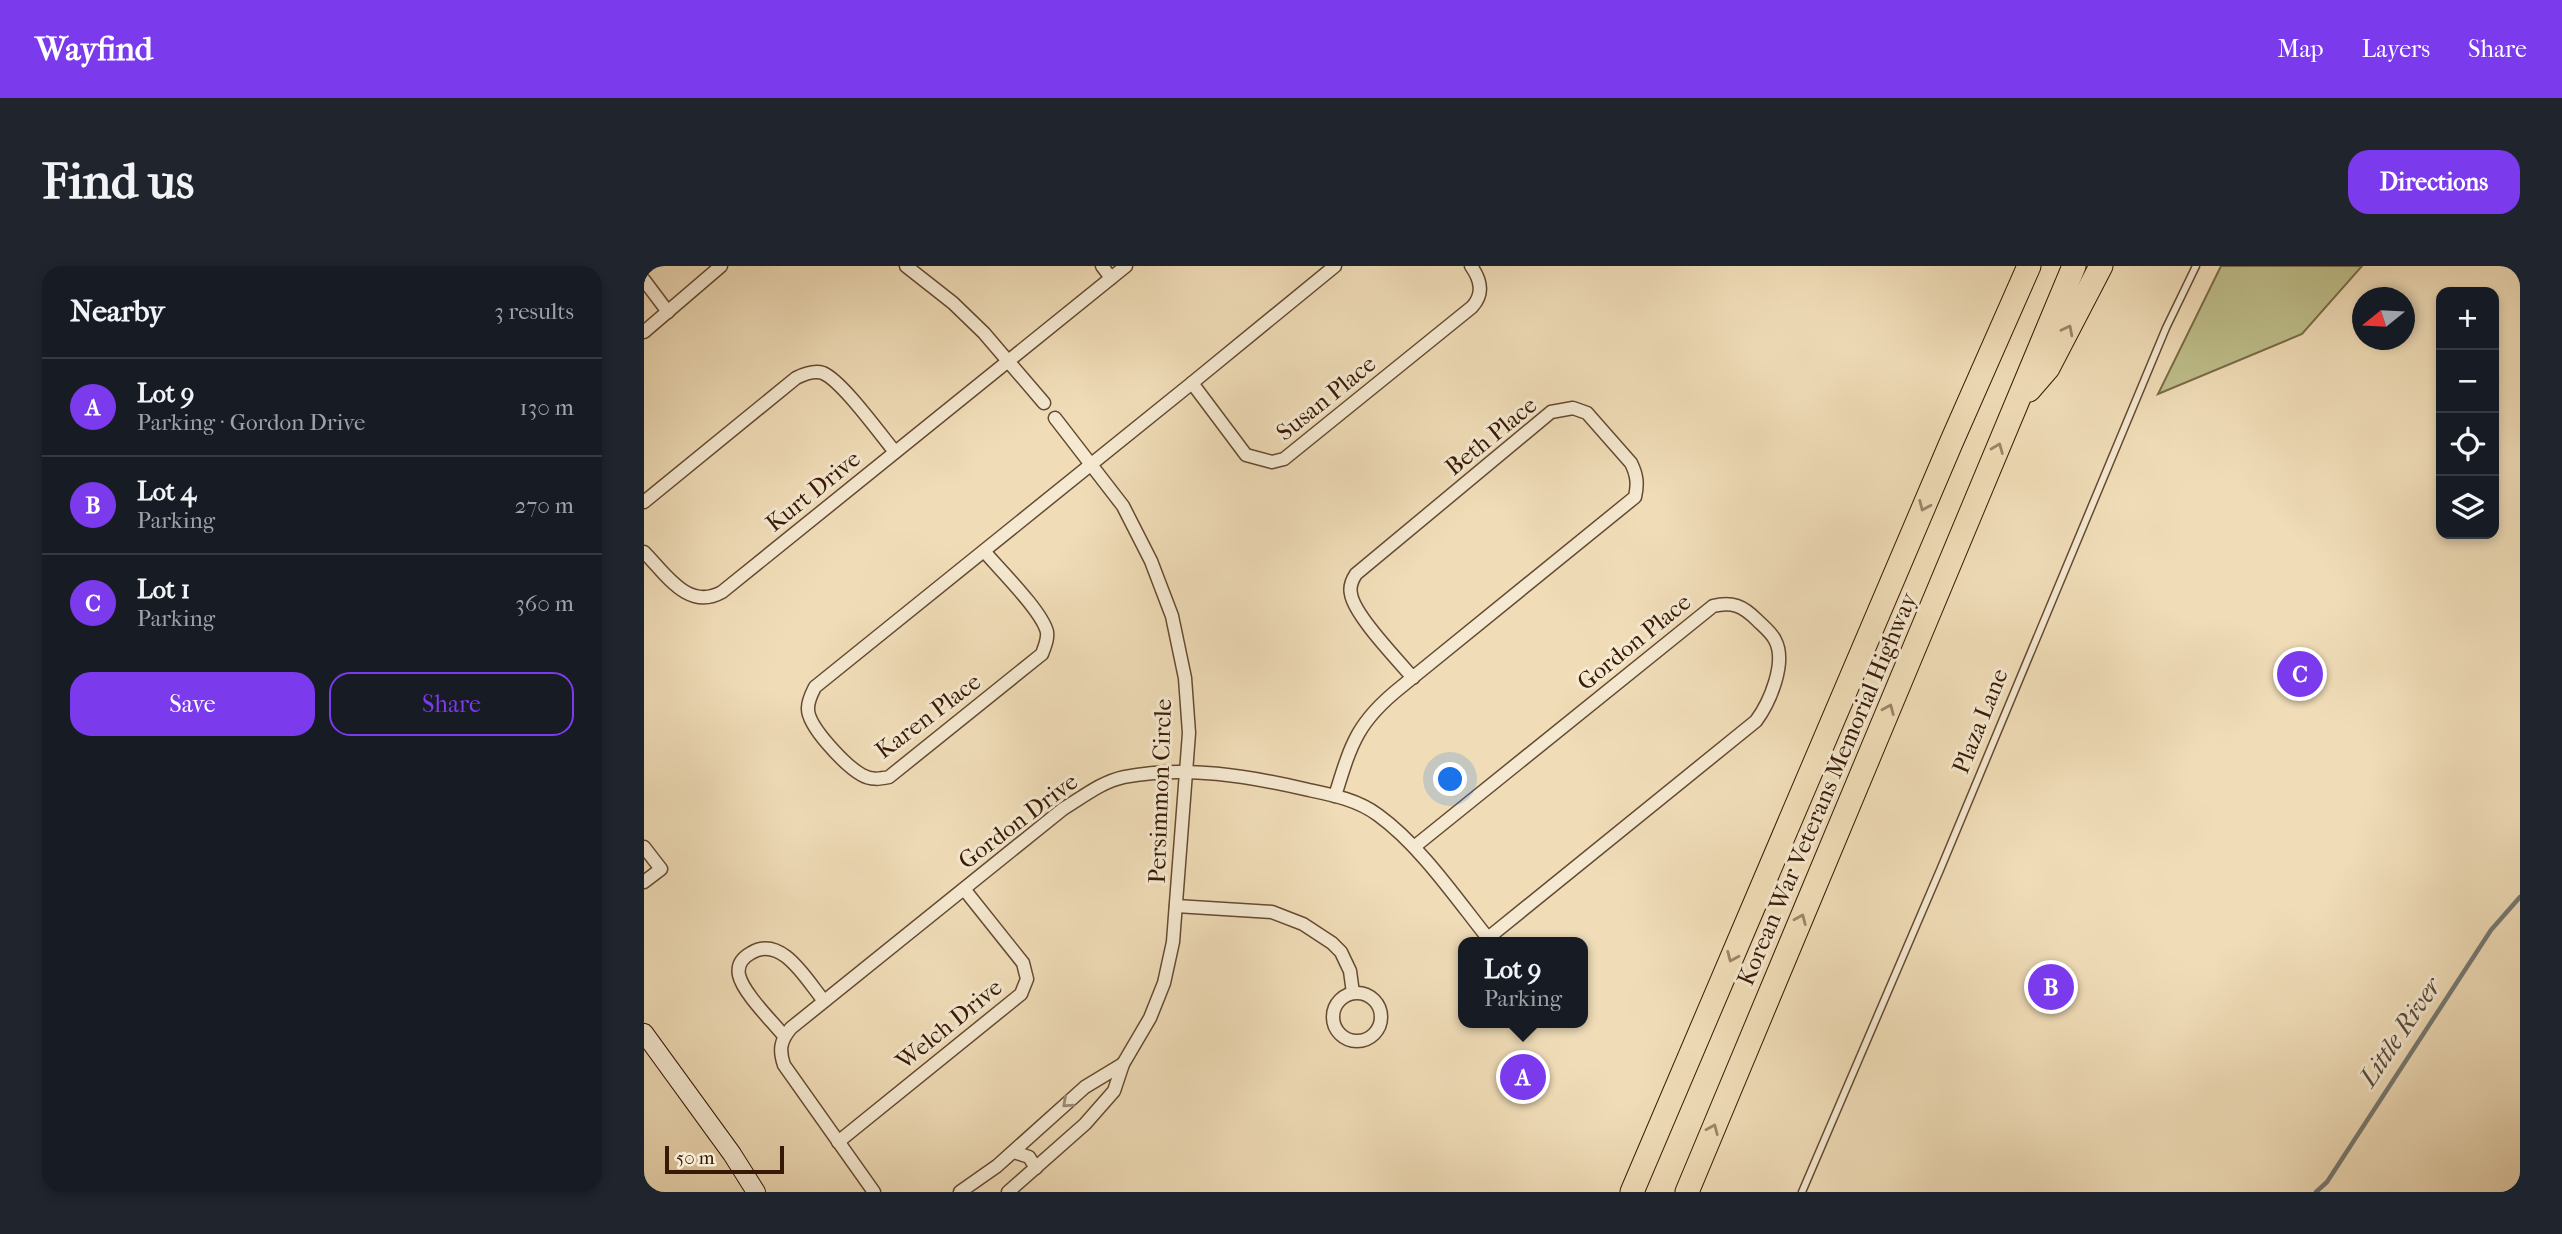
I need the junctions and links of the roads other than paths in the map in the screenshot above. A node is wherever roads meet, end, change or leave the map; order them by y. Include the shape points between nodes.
1 (721, 266) edge
2 (906, 266) edge
3 (1102, 266) edge
4 (1126, 266) edge
5 (1335, 266) edge
6 (1471, 266) edge
7 (2012, 266) edge
8 (2029, 266) edge
9 (2074, 266) edge
10 (2101, 266) edge
11 (2196, 266) edge
12 (1111, 278) junction
13 (644, 280) edge
14 (668, 312) junction
15 (644, 332) edge
16 (1007, 361) junction
17 (1192, 383) junction
18 (1044, 403) dead end
19 (2015, 406) junction
20 (1055, 418) dead end
21 (1951, 443) junction
22 (895, 452) junction
23 (1091, 465) junction
24 (644, 502) edge
25 (984, 551) junction
26 (644, 552) edge
27 (1413, 678) junction
28 (1186, 771) junction
29 (1335, 796) junction
30 (644, 847) edge
31 (1414, 847) junction
32 (644, 882) edge
33 (964, 889) junction
34 (1176, 906) junction
35 (1488, 937) edge
36 (1494, 937) edge
37 (1353, 993) dead end
38 (824, 1001) junction
39 (644, 1033) edge
40 (784, 1036) junction
41 (1123, 1064) junction
42 (838, 1142) junction
43 (1014, 1152) junction
44 (1037, 1168) junction
45 (755, 1192) edge
46 (874, 1192) edge
47 (960, 1192) edge
48 (1008, 1192) edge
49 (1632, 1192) edge
50 (1687, 1192) edge
51 (1802, 1192) edge

1 - 14 street
2 - 16 street via 984,332
3 - 12 street
4 - 12 street, Kurt Drive
5 - 17 street
6 - 17 street, Susan Place via 1481,288 1472,307 1284,459 1272,462 1246,455
7 - 21 highway, Korean War Veterans Memorial Highway
8 - 21 highway, Korean War Veterans Memorial Highway
9 - 19 highway, Korean War Veterans Memorial Highway
19 -> 10 highway, Korean War Veterans Memorial Highway via 2048,368
11 - 51 lane, Plaza Lane
12 - 16 street, Kurt Drive
13 - 14 street
14 - 15 street
16 - 18 street
16 - 22 street, Kurt Drive
17 - 23 street, Karen Place
50 -> 19 highway, Korean War Veterans Memorial Highway
20 - 23 street, Persimmon Circle
21 -> 49 highway, Korean War Veterans Memorial Highway
22 - 24 street via 835,381 813,372 796,378
22 - 26 street, Kurt Drive via 710,599 685,593
23 - 25 street, Karen Place
23 - 28 street, Persimmon Circle via 1123,506 1172,616 1185,678
25 - 25 street, Karen Place via 1041,617 1047,641 1042,654 888,777 860,774 818,734 807,709 816,687
27 - 27 street, Beth Place via 1635,497 1636,473 1631,464 1587,413 1573,408 1551,412 1356,574 1350,594 1356,608
27 - 29 street, Beth Place via 1378,706 1360,728
28 - 29 street, Gordon Drive via 1266,780
28 - 33 street, Gordon Drive via 1124,777 1104,784 1063,809
28 - 34 street, Persimmon Circle
29 - 31 street, Gordon Drive via 1377,814
30 - 32 street via 661,869
31 - 35 street, Gordon Drive
31 - 36 street, Gordon Place via 1713,606 1732,603 1746,608 1774,638 1780,660 1768,705 1756,721
33 - 38 street, Gordon Drive
33 - 42 street, Welch Drive via 1023,963 1027,979 1021,994
34 - 37 street via 1272,912 1303,924 1341,952
34 - 41 street, Persimmon Circle via 1164,983
38 - 40 street, Gordon Drive
38 - 40 street via 785,954 772,948 747,955 740,964 743,984
39 - 45 street
40 - 42 street via 780,1055 784,1065
41 -> 43 street, Persimmon Circle via 1084,1087
41 - 44 street, Persimmon Circle via 1114,1091
42 - 46 street
43 - 44 street via 1029,1157
43 - 47 street, Persimmon Circle
44 - 48 street, Persimmon Circle

